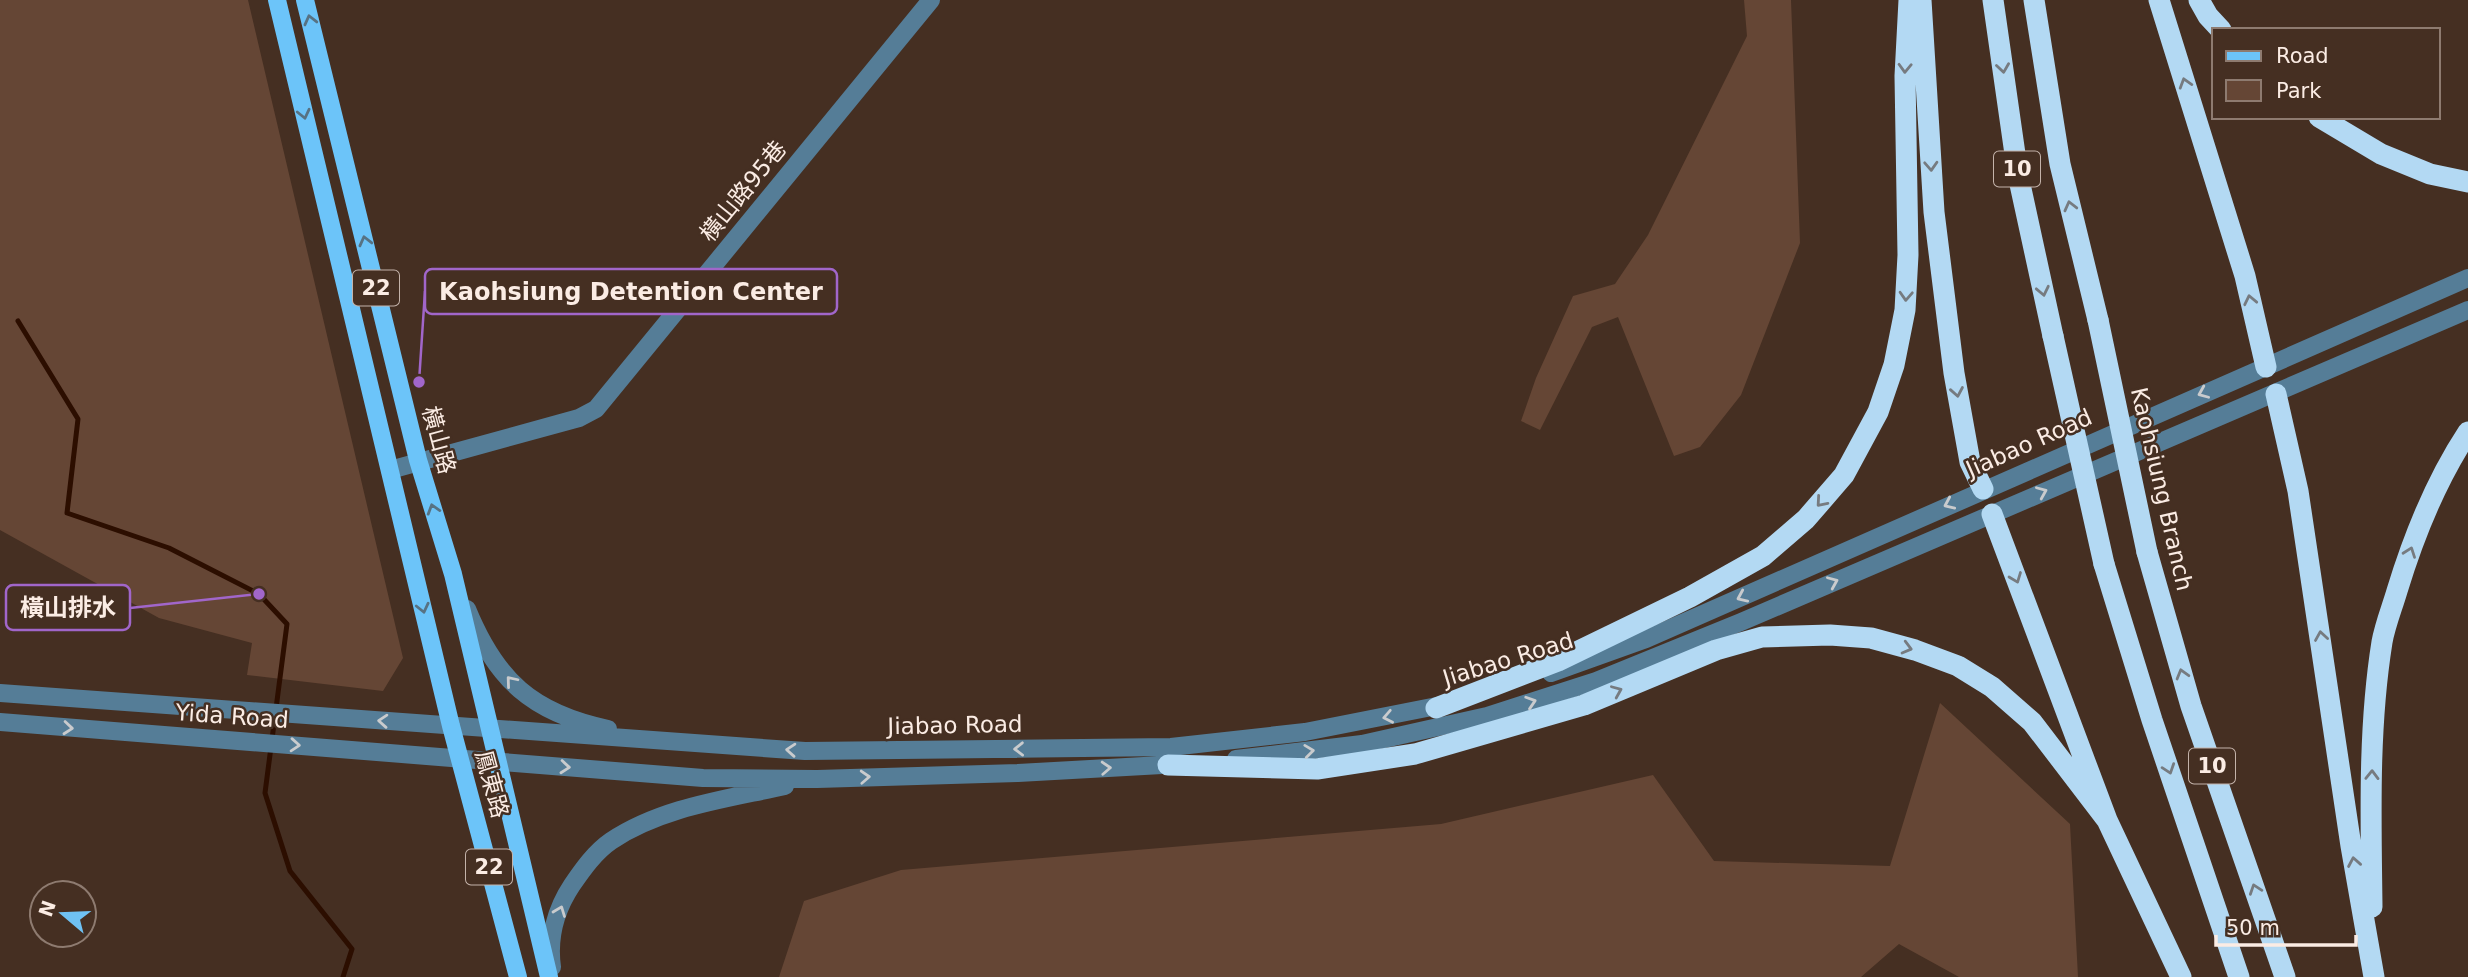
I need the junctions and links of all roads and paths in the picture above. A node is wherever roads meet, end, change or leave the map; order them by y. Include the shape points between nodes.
1 (278, 0) edge
2 (305, 0) edge
3 (930, 0) edge
4 (1909, 0) edge
5 (1921, 0) edge
6 (1993, 0) edge
7 (2034, 0) edge
8 (2159, 0) edge
9 (2199, 0) edge
10 (2219, 28) edge
11 (2322, 119) edge
12 (2468, 182) edge
13 (2468, 278) edge
14 (2468, 310) edge
15 (2266, 367) junction
16 (2276, 394) junction
17 (2468, 432) edge
18 (418, 460) junction
19 (390, 470) junction
20 (1983, 489) junction
21 (1992, 514) junction
22 (453, 574) junction
23 (0, 693) edge
24 (110, 702) junction
25 (1436, 708) junction
26 (0, 722) edge
27 (451, 726) junction
28 (488, 729) junction
29 (110, 731) junction
30 (663, 742) junction
31 (460, 758) junction
32 (496, 761) junction
33 (1168, 765) junction
34 (817, 779) junction
35 (2106, 820) junction
36 (2373, 971) edge
37 (518, 977) edge
38 (551, 977) edge
39 (2182, 977) edge
40 (2239, 977) edge
41 (2286, 977) edge

1 -> 19 main road, 22
18 -> 2 main road, 橫山路 / 22
3 - 18 street, 橫山路95巷 via 596,409 579,418
4 -> 25 highway via 1905,310 1878,412 1844,475 1805,519 1751,563 1558,661
5 -> 20 highway via 1934,212 1952,360 1970,462
6 -> 40 highway, 10, bridge via 2018,175 2104,564
41 -> 7 highway, Kaohsiung Branch / 10, bridge via 2190,706 2147,552 2060,164
15 -> 8 highway via 2245,276
9 - 10 highway
11 - 12 highway via 2381,154 2430,174
13 - 15 street, Jiabao Road
14 - 16 street, Jiabao Road
15 - 16 street
15 -> 20 street, Jiabao Road
21 -> 16 street, Jiabao Road
36 -> 16 highway via 2298,491
36 -> 17 highway via 2371,776 2382,640 2427,506
18 - 19 street, 橫山路95巷
22 -> 18 main road, 橫山路 / 22
19 -> 27 main road, 22
20 - 21 street
20 -> 25 street, Jiabao Road via 1646,639
33 -> 21 street, Jiabao Road via 1362,744 1487,716 1596,681
21 -> 35 highway
22 - 28 main road, 橫山路 / 22
30 -> 22 street via 572,720 522,693 479,639
23 - 24 street, Yida Road
27 -> 24 street, Yida Road
24 - 29 street
25 -> 30 street, Jiabao Road via 1305,732 1171,747 805,751
26 -> 29 street, Yida Road
27 - 28 street, Yida Road
27 - 31 main road, 鳳東路 / 22
28 - 30 street, Jiabao Road
28 - 32 main road, 鳳東路 / 22
29 -> 31 street, Yida Road
31 - 32 street, Yida Road
31 - 37 main road, 鳳東路 / 22
32 -> 34 street, Jiabao Road via 703,778
32 - 38 main road, 鳳東路 / 22
34 -> 33 street, Jiabao Road
33 -> 35 highway via 1318,769 1415,754 1584,705 1716,650 1762,637 1830,635 1871,638 1915,650 1958,666 1992,687 2032,722
38 -> 34 street via 550,950 559,910 578,876 610,841 650,820 696,805
35 - 39 highway

